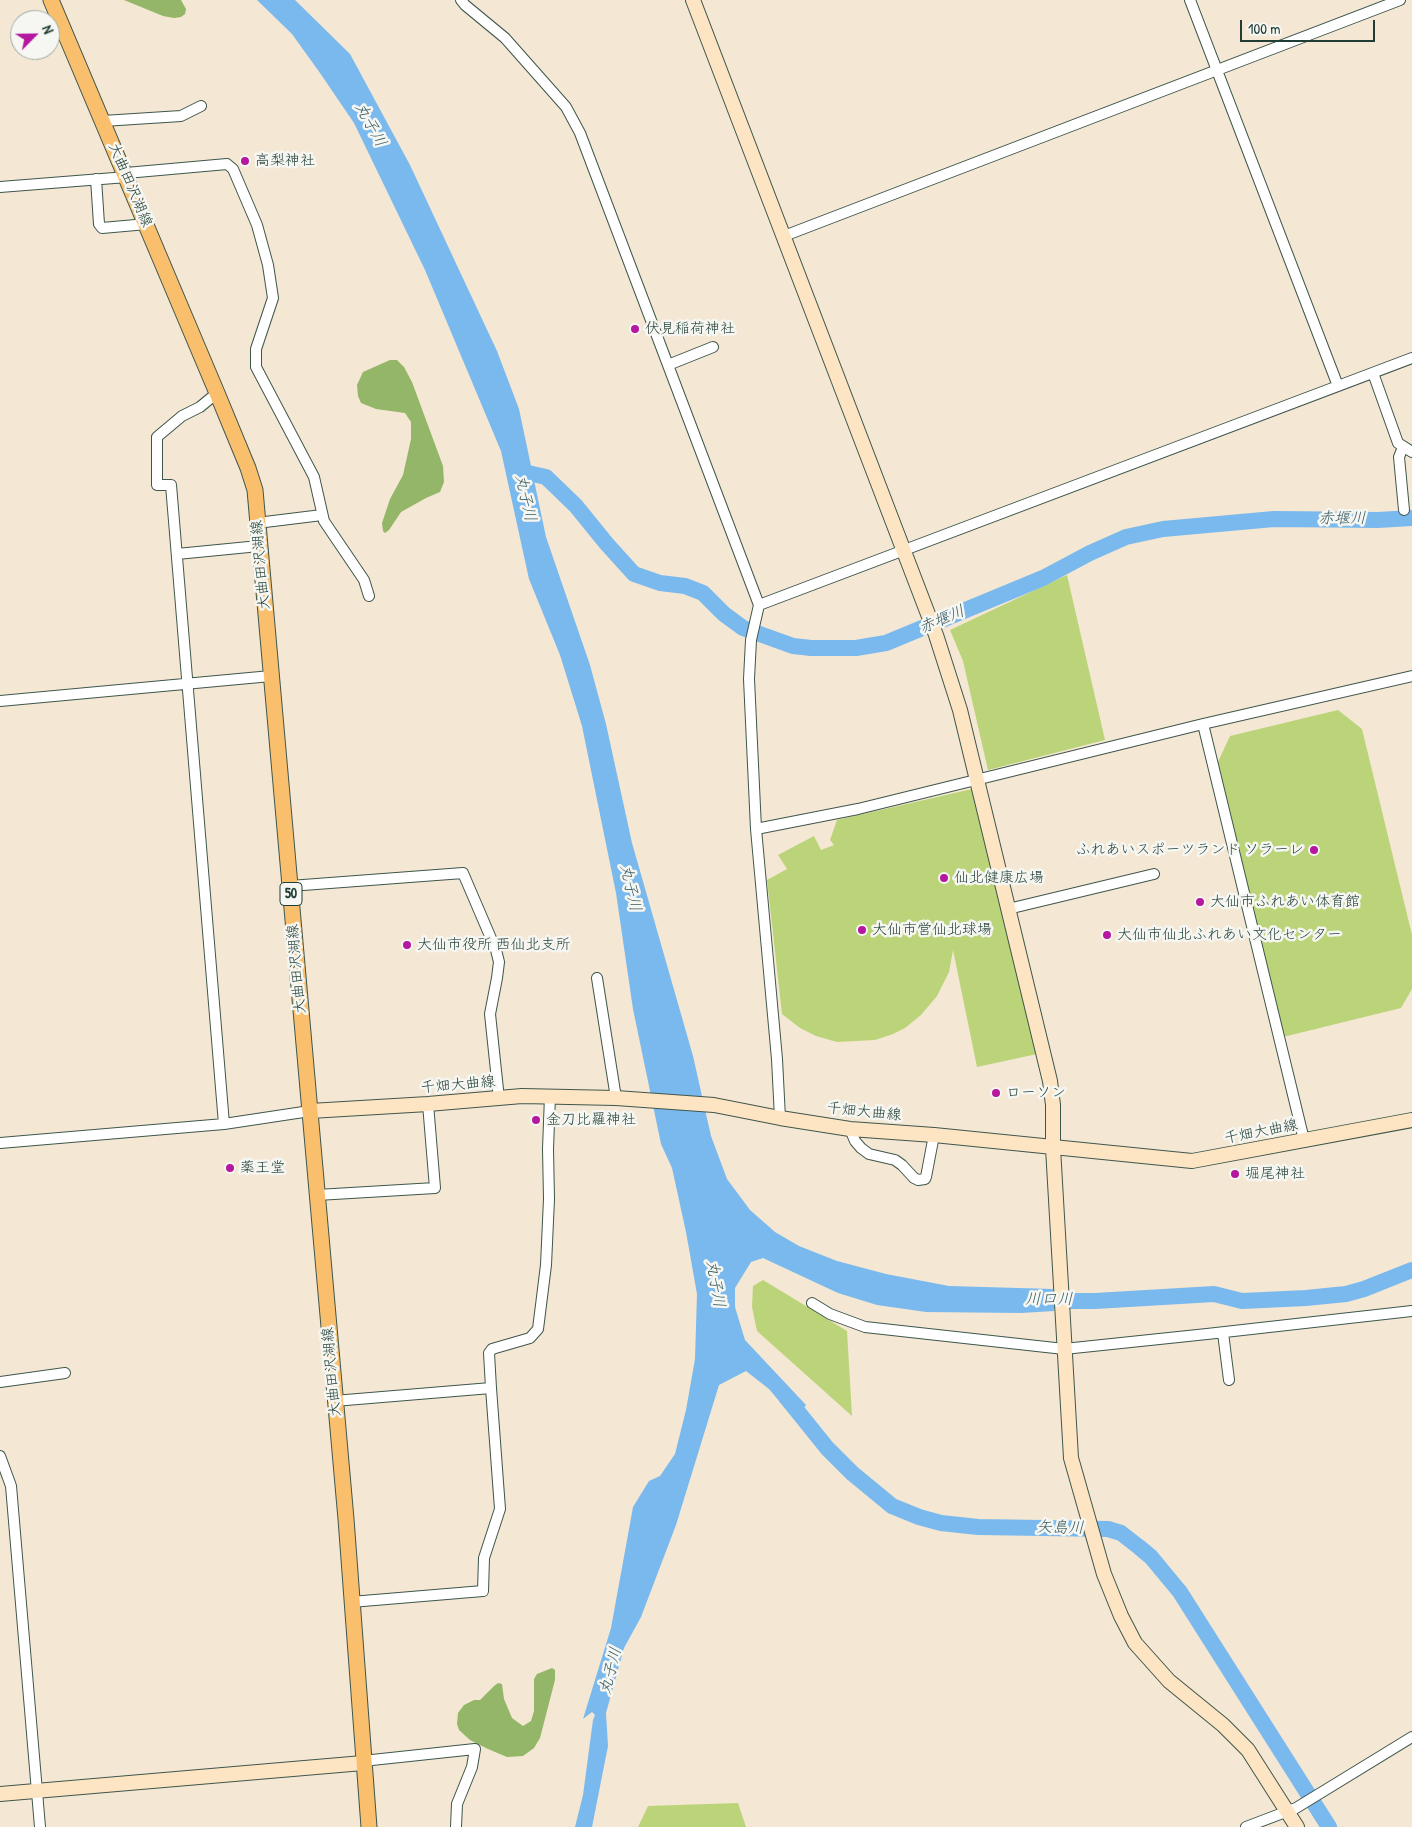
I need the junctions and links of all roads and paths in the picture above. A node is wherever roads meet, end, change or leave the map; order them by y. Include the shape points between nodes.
1 (51, 0) edge
2 (461, 0) edge
3 (693, 0) edge
4 (1190, 0) edge
5 (1400, 0) edge
6 (1217, 70) junction
7 (201, 106) dead end
8 (103, 122) junction
9 (126, 175) junction
10 (96, 179) junction
11 (0, 187) edge
12 (147, 224) junction
13 (784, 236) junction
14 (713, 347) dead end
15 (1412, 358) edge
16 (668, 365) junction
17 (1373, 373) junction
18 (1338, 386) junction
19 (217, 392) junction
20 (1407, 450) edge
21 (1404, 510) dead end
22 (322, 516) junction
23 (257, 523) junction
24 (260, 546) junction
25 (904, 551) junction
26 (177, 554) junction
27 (369, 596) dead end
28 (759, 605) junction
29 (272, 676) junction
30 (1412, 676) edge
31 (188, 684) junction
32 (0, 701) edge
33 (1203, 724) junction
34 (976, 779) junction
35 (756, 829) junction
36 (1154, 874) dead end
37 (290, 886) junction
38 (1008, 910) junction
39 (597, 978) dead end
40 (550, 1096) junction
41 (499, 1098) junction
42 (616, 1098) junction
43 (428, 1104) junction
44 (310, 1112) junction
45 (780, 1118) junction
46 (1412, 1120) edge
47 (224, 1124) junction
48 (850, 1129) junction
49 (934, 1134) junction
50 (1304, 1140) junction
51 (0, 1143) edge
52 (1053, 1148) junction
53 (317, 1195) junction
54 (812, 1303) dead end
55 (1412, 1311) edge
56 (1223, 1333) junction
57 (1063, 1343) junction
58 (65, 1373) dead end
59 (1229, 1380) dead end
60 (0, 1382) edge
61 (491, 1388) junction
62 (334, 1401) junction
63 (0, 1456) edge
64 (351, 1602) junction
65 (1412, 1737) edge
66 (364, 1762) junction
67 (37, 1791) junction
68 (0, 1794) edge
69 (1292, 1810) junction
70 (40, 1827) edge
71 (369, 1827) edge
72 (456, 1827) edge
73 (1246, 1827) edge
74 (1297, 1827) edge

1 - 8 main road, 大曲田沢湖線 / 50
2 - 16 street via 505,38 566,107 580,133
3 - 13 street
4 - 6 street
5 - 6 street
6 - 13 street
6 - 18 street
7 - 8 street via 181,116
8 - 9 main road, 大曲田沢湖線 / 50
9 - 10 street
9 - 12 main road, 大曲田沢湖線 / 50
9 - 22 street via 227,164 233,169 257,225 273,298 256,349 256,367 314,477
10 - 11 street
10 - 12 street via 102,228
12 - 19 main road, 大曲田沢湖線 / 50
13 - 25 street
14 - 16 street
15 - 17 street
16 - 28 street
17 - 18 street
17 - 20 street via 1398,443
18 - 25 street
19 - 23 main road, 大曲田沢湖線 / 50 via 255,490
19 - 26 street via 157,438 157,485 172,485
20 - 21 street via 1399,457
22 - 23 street
22 - 27 street via 364,580
23 - 24 main road, 大曲田沢湖線 / 50
24 - 26 street
24 - 29 main road, 大曲田沢湖線 / 50
25 - 28 street
25 - 34 street via 960,710
26 - 31 street
28 - 35 street via 751,640 749,679
29 - 31 street
29 - 37 main road, 大曲田沢湖線 / 50
30 - 33 street
31 - 32 street
31 - 47 street
33 - 34 street
33 - 50 street
34 - 35 street via 858,809
34 - 38 street
35 - 45 street
36 - 38 street
37 - 41 street via 463,873 499,962 490,1014
37 - 44 main road, 大曲田沢湖線 / 50
38 - 52 street via 1050,1081
39 - 42 street
40 - 41 street, 千畑大曲線
40 - 42 street, 千畑大曲線
40 - 61 street via 546,1265 538,1330 530,1338 492,1349 489,1353
41 - 43 street, 千畑大曲線
42 - 45 street, 千畑大曲線 via 714,1105
43 - 44 street, 千畑大曲線
43 - 53 street via 435,1188
44 - 47 street
44 - 53 main road, 大曲田沢湖線 / 50
45 - 48 street, 千畑大曲線
46 - 50 street, 千畑大曲線
47 - 51 street
48 - 49 street, 千畑大曲線
48 - 49 street via 855,1141 869,1154 895,1160 918,1180 926,1177
49 - 52 street, 千畑大曲線
50 - 52 street, 千畑大曲線 via 1192,1161
52 - 57 street
53 - 62 main road, 大曲田沢湖線 / 50
54 - 57 street via 864,1327
55 - 56 street
56 - 57 street
56 - 59 street
57 - 69 street via 1071,1458 1120,1616 1135,1642 1169,1681 1248,1750
58 - 60 street
61 - 62 street
61 - 64 street via 500,1509 484,1558 483,1591
62 - 64 main road, 大曲田沢湖線 / 50
63 - 67 street via 12,1486
64 - 66 main road, 大曲田沢湖線 / 50
65 - 69 street
66 - 67 street
66 - 71 main road, 大曲田沢湖線 / 50
66 - 72 street via 475,1749 472,1767 457,1804
67 - 68 street
67 - 70 street
69 - 73 street
69 - 74 street

